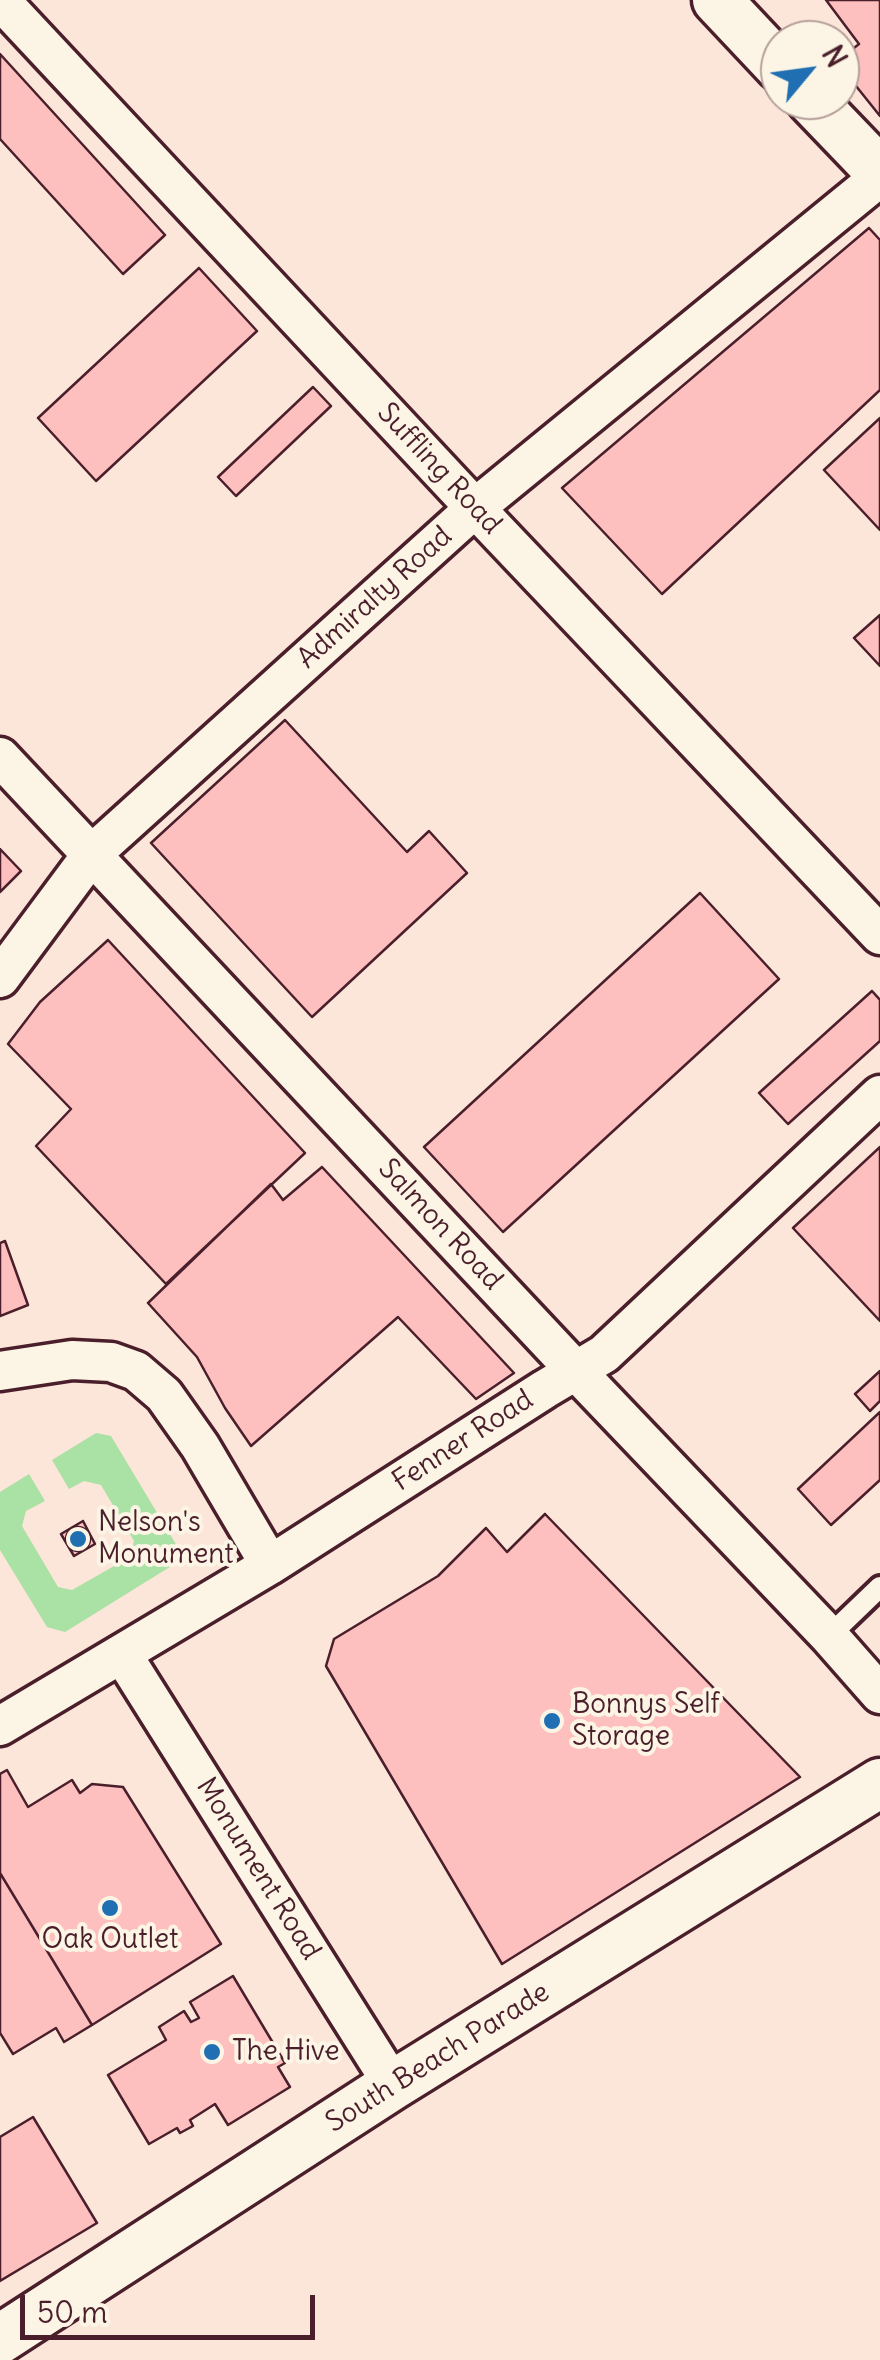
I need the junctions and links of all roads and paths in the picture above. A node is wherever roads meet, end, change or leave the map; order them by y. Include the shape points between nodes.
1 (0, 0) edge
2 (717, 0) edge
3 (760, 46) edge
4 (830, 120) edge
5 (880, 175) edge
6 (475, 508) junction
7 (0, 757) edge
8 (92, 854) junction
9 (880, 936) edge
10 (0, 978) edge
11 (880, 1095) edge
12 (0, 1371) edge
13 (577, 1372) junction
14 (270, 1565) junction
15 (880, 1587) edge
16 (829, 1636) junction
17 (122, 1654) junction
18 (880, 1694) edge
19 (5, 1711) edge
20 (880, 1783) edge
21 (393, 2085) junction
22 (0, 2339) edge

1 - 6 street, Suffling Road
2 - 3 street
4 - 5 street
5 - 6 street, Admiralty Road
6 - 8 street, Admiralty Road
6 - 9 street, Suffling Road
7 - 8 street, Salmon Road
8 - 10 street, Admiralty Road
8 - 13 street, Salmon Road
11 - 13 street, Fenner Road
12 - 14 street via 72,1360 136,1371 164,1396 200,1446
13 - 14 street, Fenner Road
13 - 16 street, Salmon Road
14 - 17 street, Fenner Road
15 - 16 lane
16 - 18 street, Salmon Road
17 - 19 street, Fenner Road
17 - 21 street, Monument Road
20 - 21 street, South Beach Parade
21 - 22 street, South Beach Parade

